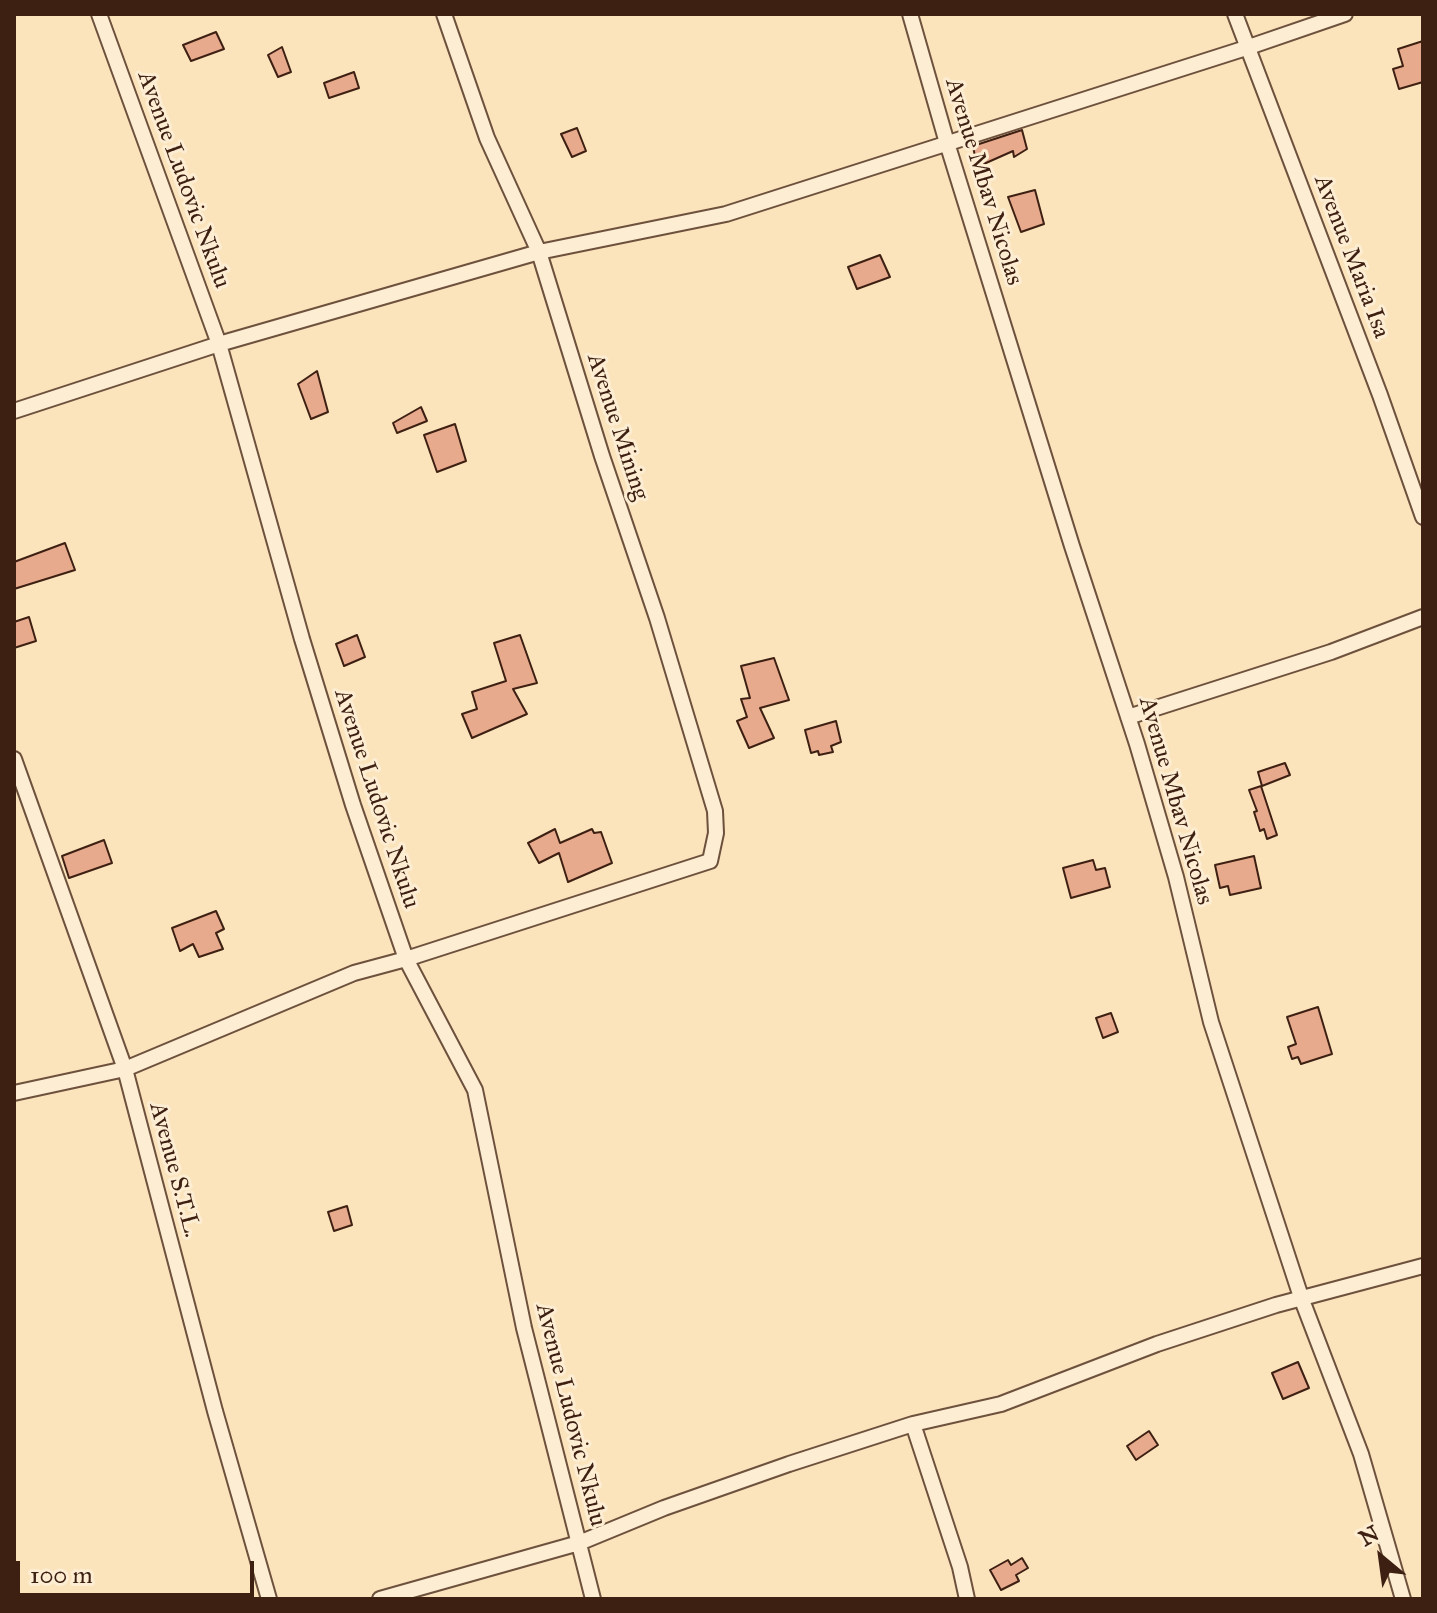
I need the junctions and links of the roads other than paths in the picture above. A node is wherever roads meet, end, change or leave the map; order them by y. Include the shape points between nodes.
1 (99, 14) edge
2 (444, 14) edge
3 (910, 14) edge
4 (1235, 14) edge
5 (1345, 14) edge
6 (1246, 48) junction
7 (947, 143) junction
8 (539, 252) junction
9 (219, 344) junction
10 (14, 411) edge
11 (1423, 517) edge
12 (1423, 617) edge
13 (1128, 717) junction
14 (14, 759) edge
15 (406, 959) junction
16 (125, 1069) junction
17 (14, 1093) edge
18 (1423, 1266) edge
19 (1302, 1300) junction
20 (913, 1424) junction
21 (579, 1543) junction
22 (269, 1599) edge
23 (380, 1599) edge
24 (593, 1599) edge
25 (967, 1599) edge
26 (1403, 1599) edge

1 - 9 street, Avenue Ludovic Nkulu
2 - 8 street, Avenue Mining via 487,138
3 - 7 street, Avenue Mbav Nicolas
4 - 6 street, Avenue Maria Isa
5 - 6 street
6 - 7 street
6 - 11 street, Avenue Maria Isa
7 - 8 street via 726,214
7 - 13 street, Avenue Mbav Nicolas
8 - 9 street
8 - 15 street, Avenue Mining via 657,618 715,811 716,833 710,861
9 - 10 street
9 - 15 street, Avenue Ludovic Nkulu via 302,639
12 - 13 street
13 - 19 street, Avenue Mbav Nicolas via 1176,877 1211,1022
14 - 16 street, Avenue S.T.L.
15 - 16 street via 354,973
15 - 21 street, Avenue Ludovic Nkulu via 475,1090 524,1328
16 - 17 street
16 - 22 street, Avenue S.T.L.
18 - 19 street
19 - 20 street via 1157,1344 1001,1404
19 - 26 street, Avenue Mbav Nicolas via 1361,1454
20 - 21 street via 664,1508
20 - 25 street
21 - 23 street
21 - 24 street, Avenue Ludovic Nkulu

